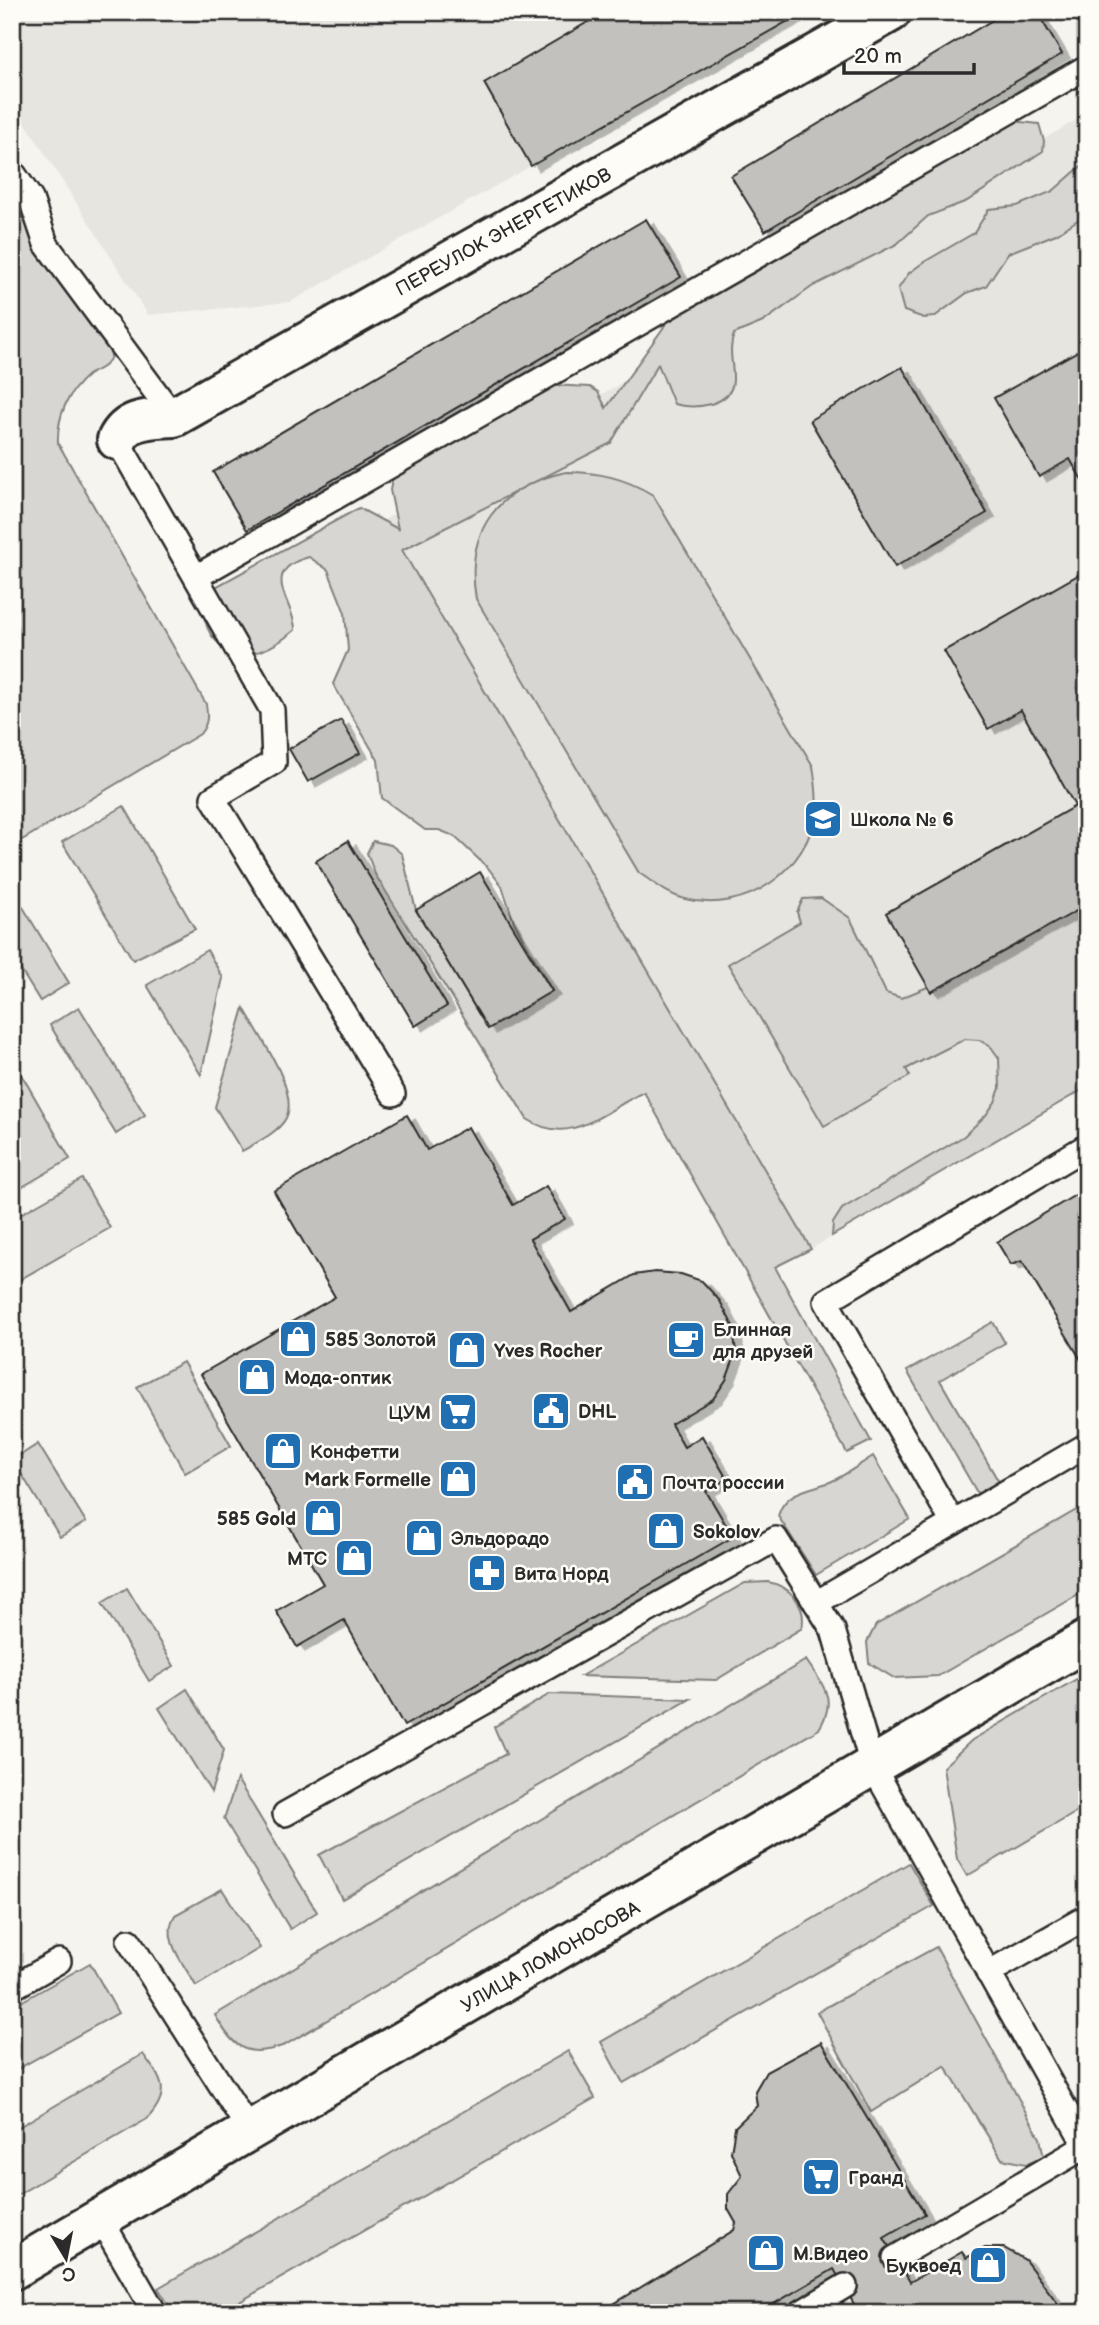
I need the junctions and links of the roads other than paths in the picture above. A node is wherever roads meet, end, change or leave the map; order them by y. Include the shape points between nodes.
1 (891, 12) edge
2 (1087, 67) edge
3 (12, 171) edge
4 (174, 417) junction
5 (117, 440) joint
6 (196, 577) junction
7 (393, 1094) dead end
8 (1087, 1146) edge
9 (1087, 1445) edge
10 (953, 1523) junction
11 (816, 1603) junction
12 (1087, 1640) edge
13 (872, 1765) junction
14 (285, 1814) dead end
15 (1087, 1917) edge
16 (129, 1941) dead end
17 (59, 1961) dead end
18 (988, 1973) junction
19 (12, 1988) edge
20 (250, 2131) junction
21 (1086, 2147) edge
22 (100, 2218) junction
23 (895, 2258) dead end
24 (12, 2270) edge
25 (845, 2286) dead end
26 (155, 2313) edge
27 (800, 2313) edge

1 - 4 main road, ПЕРЕУЛОК ЭНЕРГЕТИКОВ
2 - 6 lane
3 - 4 lane via 31,199 46,244
4 - 5 main road, ПЕРЕУЛОК ЭНЕРГЕТИКОВ via 139,419 122,429
5 - 6 lane
6 - 7 lane via 272,710 274,762 213,798
8 - 10 lane via 826,1301
9 - 10 lane
10 - 11 lane
11 - 13 lane via 833,1630
11 - 14 lane via 776,1539
12 - 13 main road, УЛИЦА ЛОМОНОСОВА
13 - 18 lane
13 - 20 main road, УЛИЦА ЛОМОНОСОВА
15 - 18 lane
16 - 20 lane
17 - 19 lane
18 - 21 lane
20 - 22 main road, УЛИЦА ЛОМОНОСОВА
21 - 23 lane
22 - 24 main road, УЛИЦА ЛОМОНОСОВА
22 - 26 lane
25 - 27 lane

